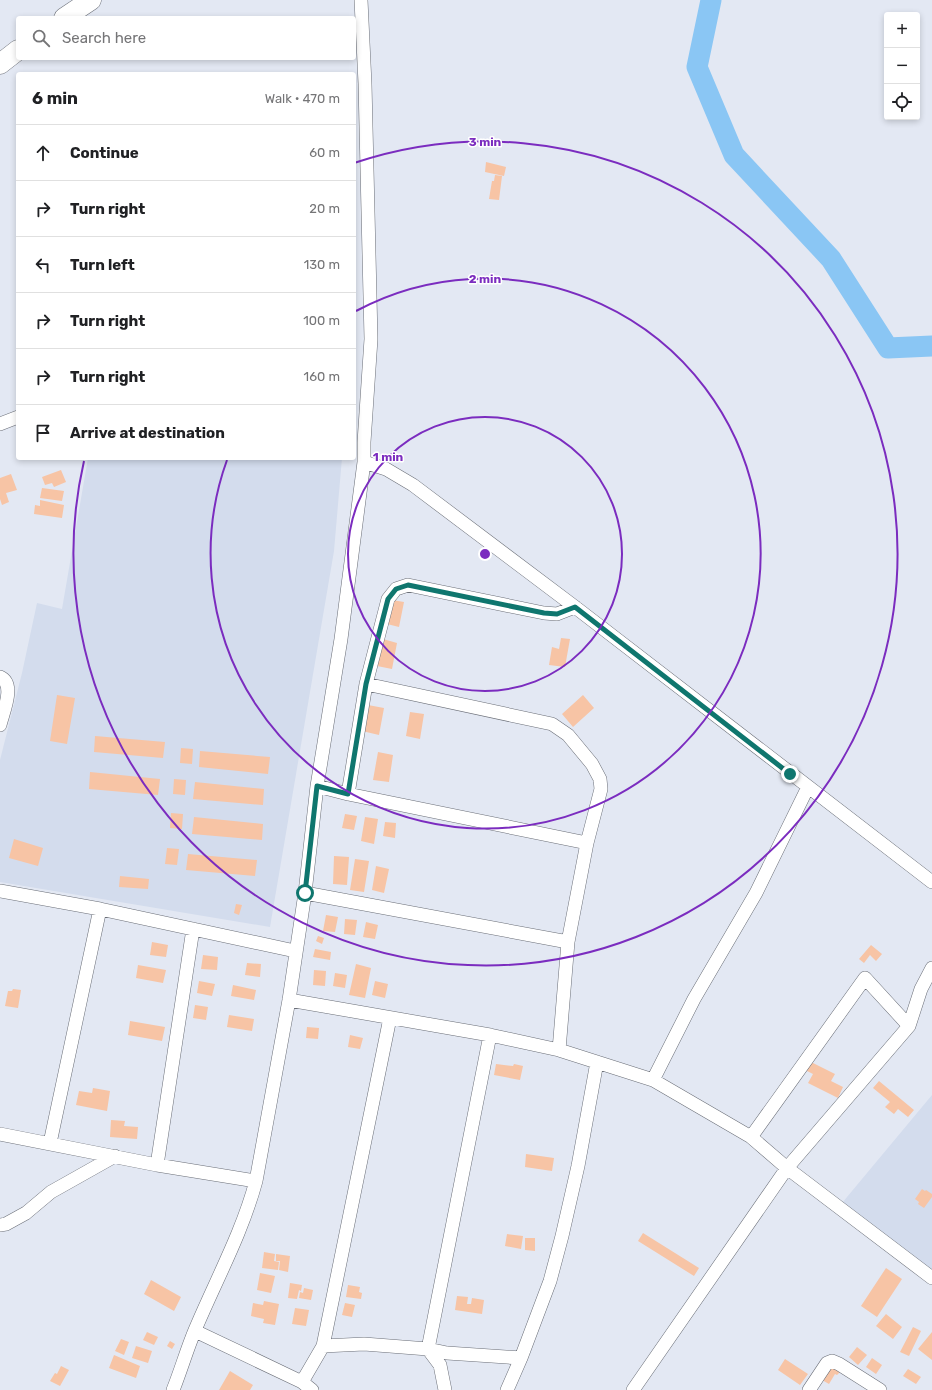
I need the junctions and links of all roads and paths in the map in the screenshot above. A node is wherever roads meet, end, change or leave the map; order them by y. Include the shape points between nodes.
1 (89, 0) edge
2 (360, 0) edge
3 (67, 16) edge
4 (16, 52) edge
5 (0, 64) edge
6 (16, 418) edge
7 (0, 424) edge
8 (359, 441) edge
9 (364, 462) junction
10 (575, 607) junction
11 (0, 677) edge
12 (366, 684) junction
13 (0, 725) edge
14 (317, 786) junction
15 (808, 787) junction
16 (348, 794) junction
17 (586, 843) junction
18 (932, 882) edge
19 (305, 893) junction
20 (0, 895) edge
21 (100, 910) junction
22 (193, 929) junction
23 (568, 942) junction
24 (295, 951) junction
25 (932, 968) edge
26 (289, 1000) junction
27 (390, 1018) junction
28 (909, 1026) junction
29 (490, 1035) junction
30 (559, 1050) junction
31 (596, 1062) junction
32 (653, 1080) junction
33 (0, 1134) edge
34 (751, 1137) junction
35 (50, 1144) junction
36 (115, 1156) junction
37 (157, 1165) junction
38 (787, 1168) junction
39 (256, 1181) junction
40 (0, 1225) edge
41 (932, 1278) edge
42 (194, 1331) junction
43 (323, 1346) junction
44 (428, 1349) junction
45 (521, 1358) junction
46 (307, 1386) edge
47 (173, 1390) edge
48 (446, 1390) edge
49 (507, 1390) edge
50 (633, 1390) edge
51 (810, 1390) edge
52 (880, 1390) edge

1 - 3 main road
2 - 8 street via 366,92 371,339
4 - 5 main road
6 - 7 street
8 - 9 street
9 - 10 street via 386,469 409,482
9 - 14 street via 341,639
10 - 12 street via 557,614 544,613 408,585 396,589 388,599
10 - 15 street
11 - 13 street via 6,682 9,691
12 - 16 street
12 - 17 street via 552,724 568,735 592,764 600,779 601,789
14 - 16 street
14 - 19 street
15 - 18 street
15 - 32 street via 756,893 694,999
16 - 17 street
17 - 23 street
19 - 23 street
19 - 24 street
20 - 21 street
21 - 22 street
21 - 35 street
22 - 24 street
22 - 37 street
23 - 30 street
24 - 26 street
25 - 28 street via 921,989
26 - 27 street
26 - 39 street
27 - 29 street
27 - 43 street
28 - 34 street via 865,978
28 - 38 street
29 - 30 street
29 - 44 street
30 - 31 street
31 - 32 street
31 - 45 street via 578,1166 562,1236 550,1281
32 - 34 street
33 - 35 street
34 - 38 street
35 - 36 street
36 - 37 street
36 - 40 street via 51,1192 26,1213
37 - 39 street
38 - 41 street
38 - 50 street
39 - 42 street via 243,1221
42 - 46 street
42 - 47 street
43 - 44 street via 364,1344
43 - 46 street
44 - 45 street via 447,1353
44 - 48 street via 440,1365
45 - 49 street
51 - 52 street via 827,1363 832,1361

